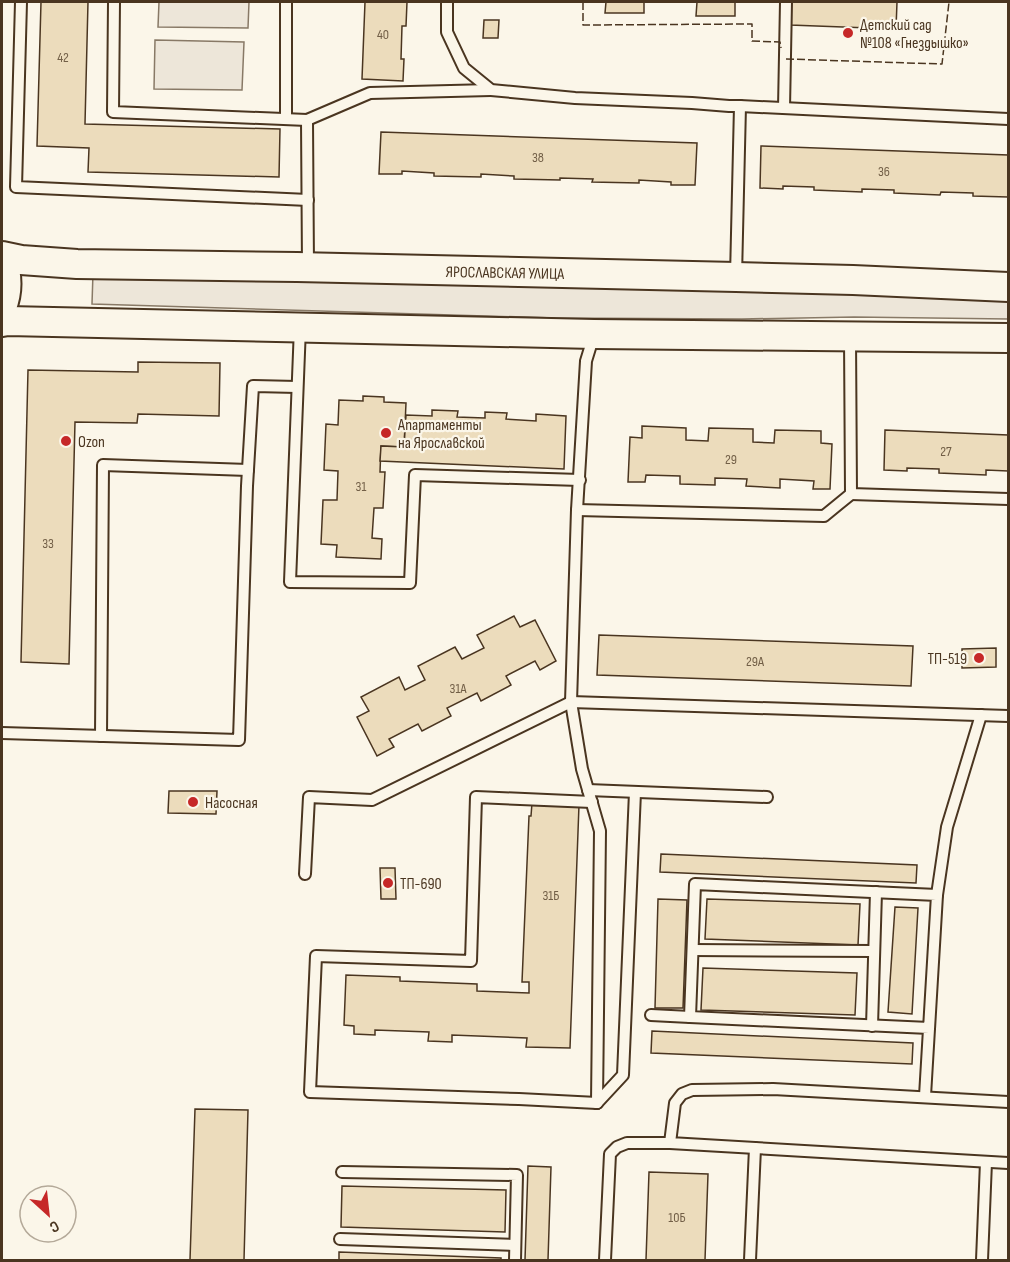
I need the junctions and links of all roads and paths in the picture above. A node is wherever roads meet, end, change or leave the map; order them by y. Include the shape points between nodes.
1 (21, 2) edge
2 (114, 2) edge
3 (286, 2) edge
4 (447, 2) edge
5 (786, 2) edge
6 (491, 90) junction
7 (740, 106) junction
8 (784, 108) junction
9 (286, 119) junction
10 (1008, 119) edge
11 (307, 120) junction
12 (308, 200) junction
13 (2, 256) edge
14 (2, 261) edge
15 (308, 267) junction
16 (736, 278) junction
17 (1008, 287) edge
18 (2, 307) edge
19 (2, 322) edge
20 (300, 327) junction
21 (594, 334) junction
22 (850, 336) junction
23 (1008, 338) edge
24 (297, 387) junction
25 (248, 470) junction
26 (580, 480) junction
27 (851, 494) junction
28 (1008, 499) edge
29 (577, 510) junction
30 (571, 702) junction
31 (981, 715) junction
32 (1008, 716) edge
33 (2, 733) edge
34 (101, 736) junction
35 (588, 790) junction
36 (635, 792) junction
37 (767, 797) dead end
38 (592, 802) junction
39 (305, 874) dead end
40 (876, 892) junction
41 (937, 895) junction
42 (693, 950) junction
43 (874, 951) junction
44 (651, 1015) dead end
45 (690, 1017) junction
46 (872, 1026) junction
47 (929, 1028) junction
48 (925, 1096) junction
49 (1008, 1102) edge
50 (597, 1103) junction
51 (670, 1143) junction
52 (754, 1148) junction
53 (986, 1162) junction
54 (1008, 1163) edge
55 (342, 1172) dead end
56 (340, 1239) dead end
57 (515, 1245) junction
58 (515, 1260) edge
59 (605, 1260) edge
60 (750, 1260) edge
61 (982, 1260) edge

1 - 12 lane via 16,187
2 - 9 lane via 113,112
3 - 9 lane
4 - 6 lane via 447,32 464,68
5 - 8 lane
6 - 7 lane
6 - 11 lane via 370,93
7 - 8 lane
7 - 16 lane
8 - 10 lane
9 - 11 lane
11 - 12 lane
12 - 15 lane
13 - 15 main road, ЯРОСЛАВСКАЯ УЛИЦА via 77,264
14 - 18 main road via 6,290
15 - 16 main road, ЯРОСЛАВСКАЯ УЛИЦА
16 - 17 main road, ЯРОСЛАВСКАЯ УЛИЦА
19 - 20 main road
20 - 21 main road
20 - 24 lane
21 - 22 main road
21 - 26 lane via 586,361
22 - 23 main road
22 - 27 lane
24 - 25 lane via 253,386
24 - 26 lane via 290,582 410,583 416,475
25 - 34 lane via 239,740
25 - 34 lane via 103,465
26 - 29 lane
27 - 28 lane
27 - 29 lane via 824,516
29 - 30 lane
30 - 31 lane
30 - 35 lane
30 - 39 lane via 372,800 309,797
31 - 32 lane
31 - 41 lane via 947,827
33 - 34 lane
35 - 36 lane
35 - 38 lane
36 - 37 lane
36 - 50 lane via 623,1075
38 - 50 lane via 600,831
38 - 50 lane via 477,797 471,961 316,956 310,1092
40 - 41 lane
40 - 42 lane via 695,884
40 - 43 lane
41 - 47 lane
42 - 43 lane
42 - 45 lane
43 - 46 lane
44 - 45 lane
45 - 46 lane
46 - 47 lane
47 - 48 lane
48 - 49 lane
48 - 51 lane via 773,1089 692,1090 675,1103
51 - 52 lane
51 - 59 lane via 627,1143 610,1154
52 - 53 lane
52 - 60 lane
53 - 54 lane
53 - 61 lane
55 - 57 lane via 517,1175
56 - 57 lane
57 - 58 lane

